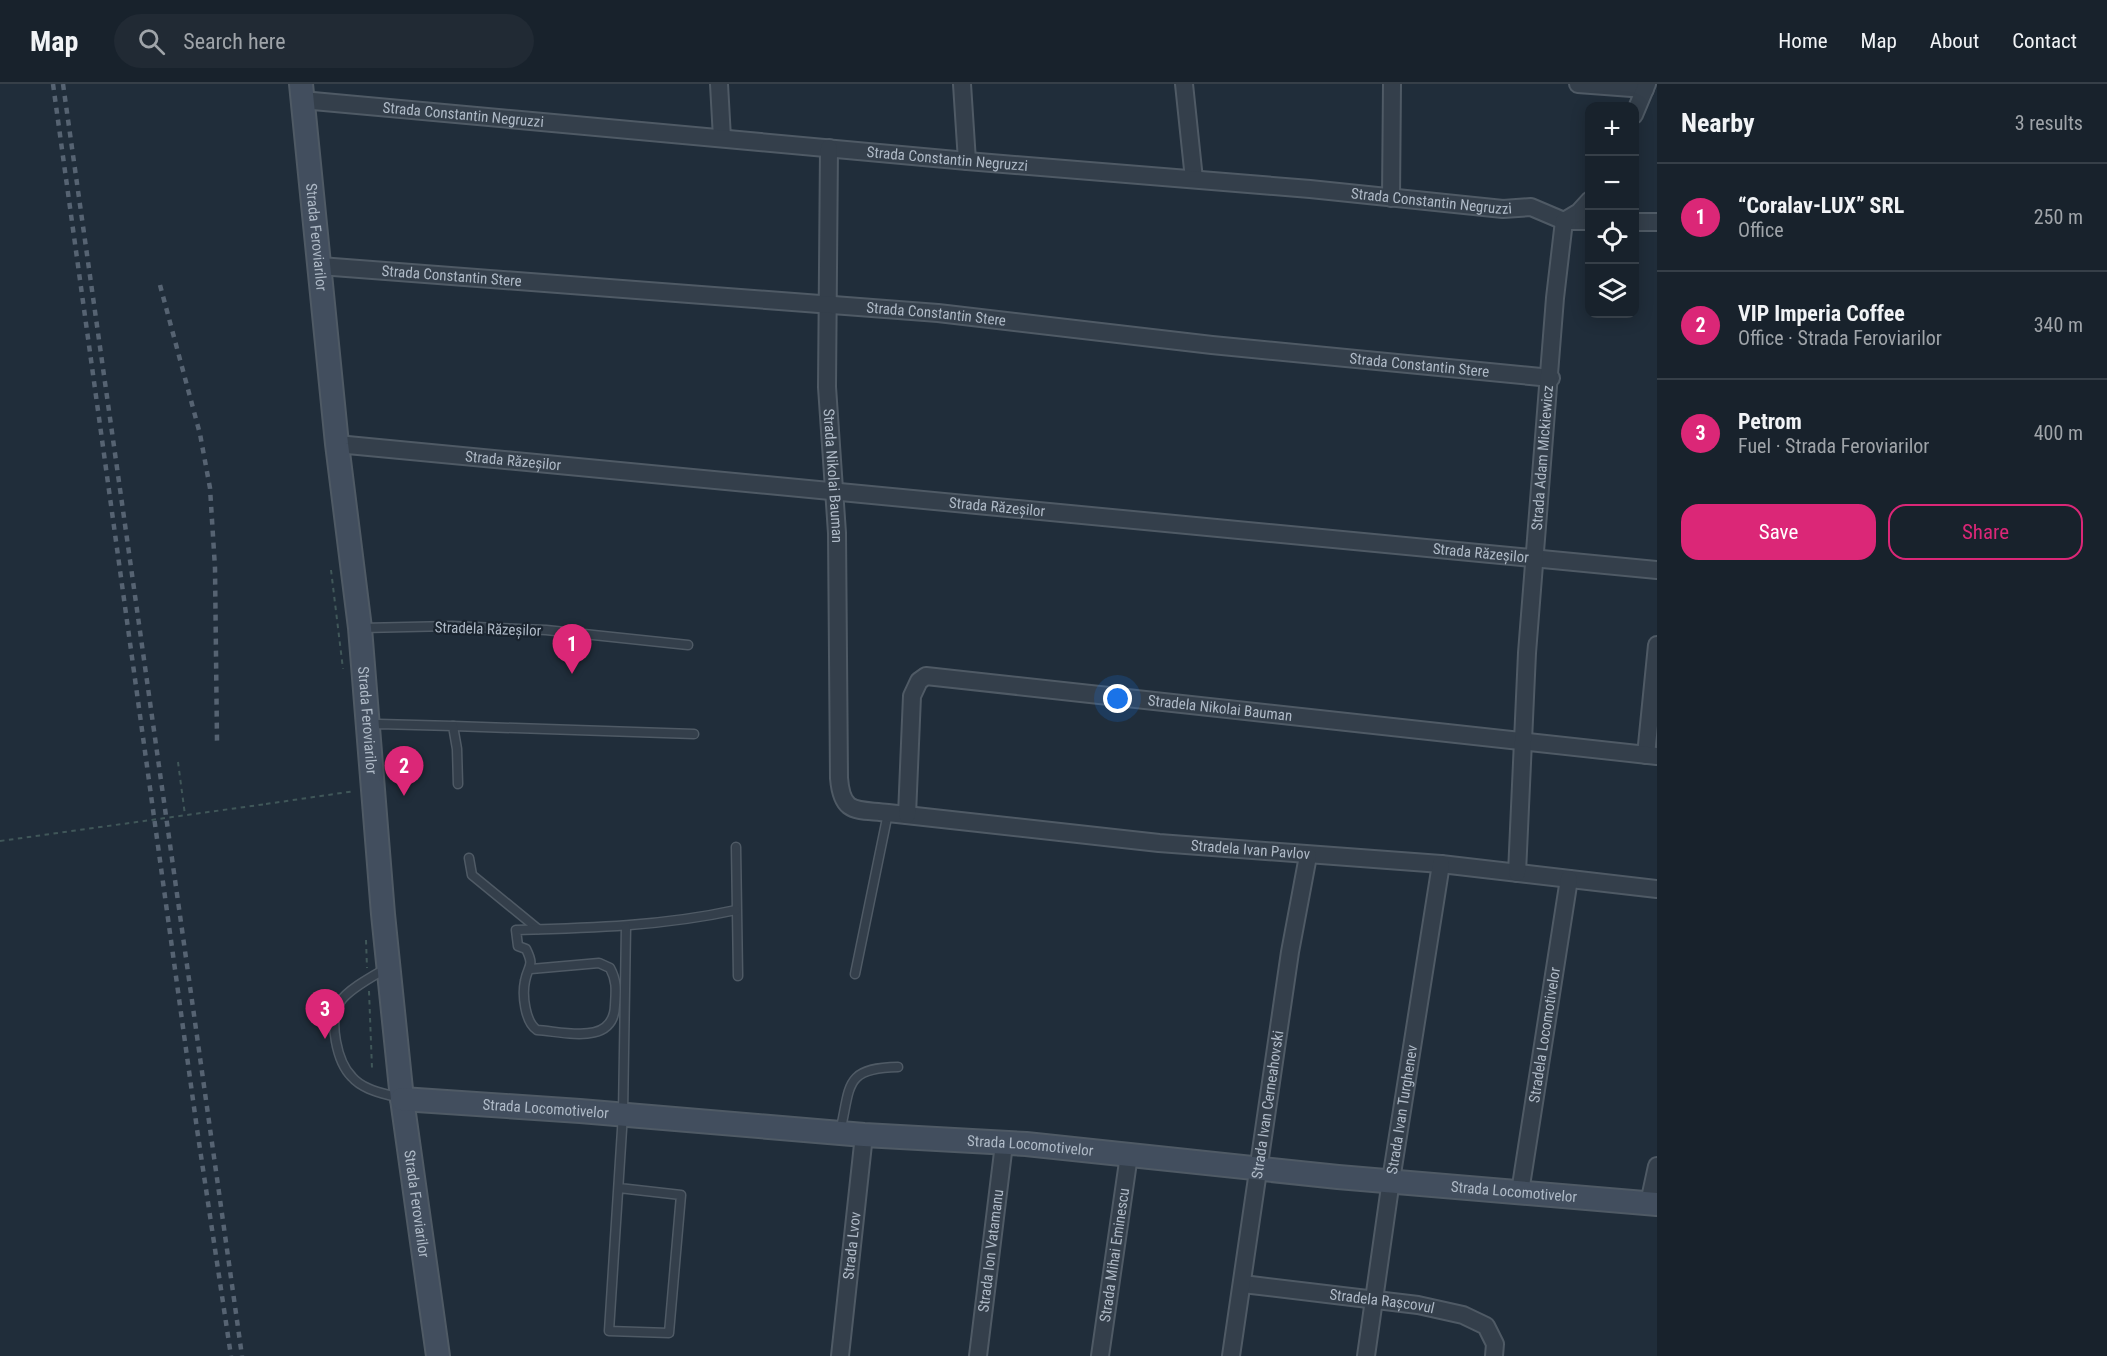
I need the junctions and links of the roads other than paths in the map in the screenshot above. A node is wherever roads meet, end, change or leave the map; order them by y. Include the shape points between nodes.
1 (719, 84) edge
2 (962, 84) edge
3 (1184, 84) edge
4 (1392, 84) edge
5 (1578, 84) edge
6 (1646, 87) edge
7 (301, 92) edge
8 (1639, 105) edge
9 (722, 138) junction
10 (829, 148) junction
11 (968, 161) junction
12 (1194, 179) junction
13 (1391, 198) junction
14 (1585, 205) edge
15 (1564, 221) junction
16 (1585, 221) edge
17 (1639, 222) edge
18 (1657, 222) edge
19 (320, 266) junction
20 (828, 304) junction
21 (1551, 378) junction
22 (337, 444) junction
23 (833, 489) junction
24 (1536, 559) junction
25 (1657, 570) edge
26 (360, 628) junction
27 (688, 645) dead end
28 (1657, 645) edge
29 (453, 726) junction
30 (368, 727) junction
31 (694, 734) dead end
32 (1523, 742) junction
33 (1652, 755) edge
34 (458, 784) dead end
35 (845, 804) joint
36 (888, 813) junction
37 (906, 814) junction
38 (736, 846) dead end
39 (1308, 856) junction
40 (468, 858) dead end
41 (1441, 864) junction
42 (1517, 873) junction
43 (1569, 879) junction
44 (1657, 889) edge
45 (736, 910) junction
46 (626, 927) junction
47 (538, 929) junction
48 (388, 967) junction
49 (531, 969) junction
50 (855, 974) dead end
51 (738, 976) dead end
52 (898, 1067) dead end
53 (402, 1099) junction
54 (623, 1114) junction
55 (840, 1133) junction
56 (864, 1135) junction
57 (1004, 1144) junction
58 (1130, 1155) junction
59 (1657, 1166) edge
60 (1260, 1169) junction
61 (1391, 1180) junction
62 (619, 1188) junction
63 (1520, 1192) junction
64 (1653, 1203) edge
65 (1243, 1284) junction
66 (1374, 1299) junction
67 (438, 1356) edge
68 (840, 1356) edge
69 (978, 1356) edge
70 (1100, 1356) edge
71 (1231, 1356) edge
72 (1366, 1356) edge
73 (1494, 1356) edge

1 - 9 street
2 - 11 street
3 - 12 street
4 - 13 street
5 - 6 street
6 - 8 street
7 - 9 street, Strada Constantin Negruzzi
7 - 19 main road, Strada Feroviarilor
9 - 10 street, Strada Constantin Negruzzi
10 - 11 street, Strada Constantin Negruzzi
10 - 20 street, Strada Nikolai Bauman
11 - 12 street, Strada Constantin Negruzzi
12 - 13 street, Strada Constantin Negruzzi
13 - 15 street, Strada Constantin Negruzzi via 1503,209 1531,207
14 - 15 street
15 - 16 street, Strada Constantin Negruzzi
15 - 21 street, Strada Adam Mickiewicz
17 - 18 street
19 - 20 street, Strada Constantin Stere
19 - 22 main road, Strada Feroviarilor
20 - 21 street, Strada Constantin Stere
20 - 23 street, Strada Nikolai Bauman via 827,387
21 - 24 street, Strada Adam Mickiewicz
22 - 23 street, Strada Răzeșilor
22 - 26 main road, Strada Feroviarilor
23 - 24 street, Strada Răzeșilor
23 - 35 street, Strada Nikolai Bauman via 837,533 839,778 840,796
24 - 25 street, Strada Răzeșilor
24 - 32 street, Strada Adam Mickiewicz
26 - 27 lane, Stradela Răzeșilor via 546,630
26 - 30 main road, Strada Feroviarilor
28 - 33 street
29 - 30 lane
29 - 31 lane
29 - 34 lane
30 - 48 main road, Strada Feroviarilor
32 - 33 street, Stradela Nikolai Bauman
32 - 37 street, Stradela Nikolai Bauman via 927,676 919,681 912,696
32 - 42 street, Strada Adam Mickiewicz
35 - 36 street, Stradela Ivan Pavlov
36 - 37 street, Stradela Ivan Pavlov
36 - 50 lane
37 - 39 street, Stradela Ivan Pavlov
38 - 45 lane
39 - 41 street, Stradela Ivan Pavlov
39 - 60 street, Strada Ivan Cerneahovski via 1288,963
40 - 47 lane via 472,875
41 - 42 street, Stradela Ivan Pavlov
41 - 61 street, Strada Ivan Turghenev
42 - 43 street, Stradela Ivan Pavlov
43 - 44 street, Stradela Ivan Pavlov
43 - 63 street, Stradela Locomotivelor
45 - 46 lane via 687,921
45 - 51 lane
46 - 47 lane
46 - 54 lane
47 - 49 lane via 516,930 518,946 526,949 531,958
48 - 53 main road, Strada Feroviarilor
48 - 53 lane via 340,1002 334,1025 340,1056 351,1077 366,1087
49 - 49 lane via 599,963 610,968 616,980 615,1018 592,1034 537,1030 530,1026 525,981
52 - 55 lane via 871,1067 853,1080
53 - 54 main road, Strada Locomotivelor
53 - 67 main road, Strada Feroviarilor
54 - 55 main road, Strada Locomotivelor
54 - 62 lane
55 - 56 main road, Strada Locomotivelor
56 - 57 main road, Strada Locomotivelor
56 - 68 street, Strada Lvov
57 - 58 main road, Strada Locomotivelor
57 - 69 street, Strada Ion Vatamanu
58 - 60 main road, Strada Locomotivelor
58 - 70 street, Strada Mihai Eminescu
59 - 64 street
60 - 61 main road, Strada Locomotivelor
60 - 65 street, Strada Ivan Cerneahovski
61 - 63 main road, Strada Locomotivelor
61 - 66 street, Strada Ivan Turghenev
62 - 62 lane via 681,1195 669,1333 609,1331
63 - 64 main road, Strada Locomotivelor
65 - 66 street, Stradela Rașcovul
65 - 71 street, Strada Ivan Cerneahovski
66 - 72 street, Strada Ivan Turghenev
66 - 73 street, Stradela Rașcovul via 1475,1319 1492,1334

